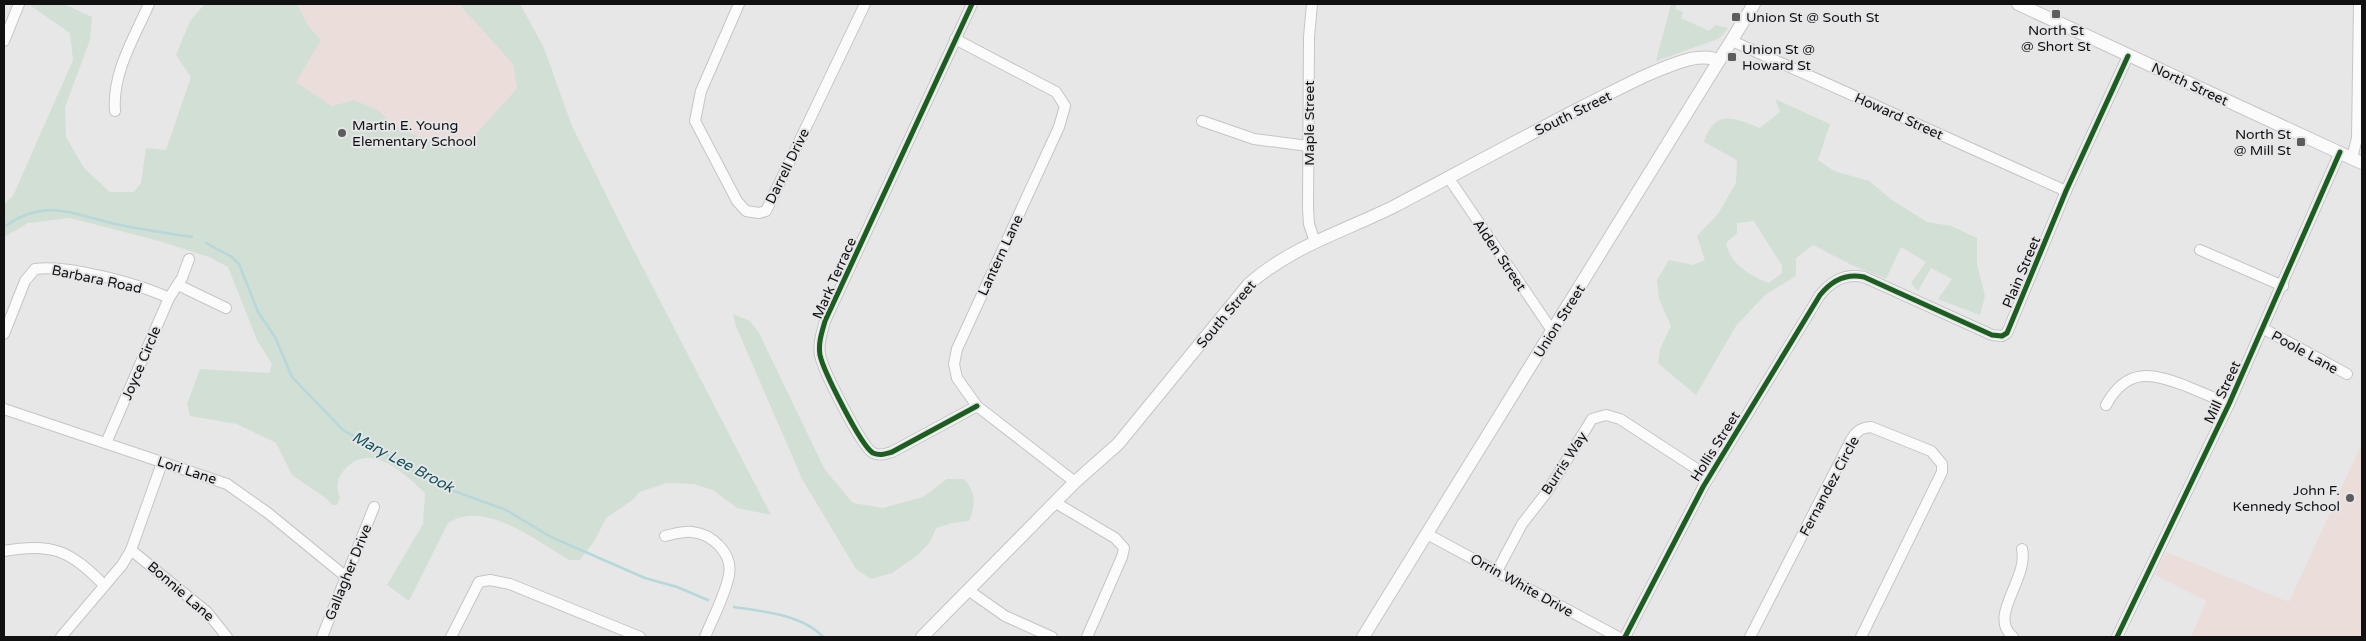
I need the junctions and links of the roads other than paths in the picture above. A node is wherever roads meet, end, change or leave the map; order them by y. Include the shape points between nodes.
1 (19, 4) edge
2 (149, 4) edge
3 (740, 4) edge
4 (865, 4) edge
5 (972, 4) edge
6 (1312, 4) edge
7 (1754, 4) edge
8 (2018, 4) edge
9 (2359, 4) edge
10 (955, 39) junction
11 (4, 41) edge
12 (1732, 41) junction
13 (2128, 56) junction
14 (1720, 61) junction
15 (115, 112) dead end
16 (1202, 121) dead end
17 (2360, 141) edge
18 (1308, 146) junction
19 (2340, 152) junction
20 (2357, 161) edge
21 (1448, 177) junction
22 (2066, 191) junction
23 (1315, 242) junction
24 (2200, 250) dead end
25 (189, 259) dead end
26 (1841, 278) joint
27 (178, 285) junction
28 (2283, 286) junction
29 (169, 298) junction
30 (226, 308) dead end
31 (2264, 329) junction
32 (1553, 332) junction
33 (4, 334) edge
34 (2347, 374) dead end
35 (2229, 404) junction
36 (2106, 405) dead end
37 (977, 406) junction
38 (4, 409) edge
39 (106, 443) junction
40 (162, 462) junction
41 (1709, 477) junction
42 (1076, 482) junction
43 (1056, 503) junction
44 (374, 507) dead end
45 (1427, 534) junction
46 (665, 536) dead end
47 (2022, 549) dead end
48 (131, 550) junction
49 (4, 551) edge
50 (1497, 571) junction
51 (346, 576) junction
52 (104, 585) junction
53 (968, 590) junction
54 (61, 637) edge
55 (227, 637) edge
56 (322, 637) edge
57 (450, 637) edge
58 (640, 637) edge
59 (705, 637) edge
60 (922, 637) edge
61 (1052, 637) edge
62 (1087, 637) edge
63 (1363, 637) edge
64 (1618, 637) edge
65 (1625, 637) edge
66 (1750, 637) edge
67 (1860, 637) edge
68 (2013, 637) edge
69 (2117, 637) edge

1 - 11 street
2 - 15 street via 119,72
3 - 4 street, Darrell Drive via 700,91 694,121 737,201 746,211 759,213 766,211
5 - 10 street, Mark Terrace
6 - 18 street, Maple Street
7 - 12 main road, Union Street
8 - 13 main road, North Street
9 - 17 street
10 - 37 street, Lantern Lane via 1056,92 1065,106 1060,126 955,354 956,378
10 - 37 street, Mark Terrace via 826,321 820,353 860,437 875,454 892,452
12 - 14 main road, Union Street
12 - 22 street, Howard Street
13 - 19 main road, North Street
13 - 22 street, Plain Street
14 - 21 main road, South Street via 1696,58 1665,69
14 - 32 main road, Union Street
16 - 18 street via 1254,139
17 - 20 street
18 - 23 street, Maple Street via 1309,217
19 - 20 main road, North Street
19 - 28 street, Mill Street
21 - 23 main road, South Street via 1385,211
21 - 32 street, Alden Street
22 - 26 street, Plain Street via 2008,331 2002,336 1992,335 1870,279 1853,275
23 - 42 main road, South Street via 1280,260 1249,284 1118,444
24 - 28 street
25 - 27 street, Joyce Circle
26 - 41 street, Hollis Street via 1820,295
27 - 29 street, Joyce Circle
27 - 30 street
28 - 31 street, Mill Street
29 - 33 street, Barbara Road via 144,288 72,271 35,269 25,281
29 - 39 street, Joyce Circle
31 - 34 street, Poole Lane
31 - 35 street, Mill Street
32 - 45 main road, Union Street
35 - 36 street via 2148,375 2124,383
35 - 69 street, Mill Street
37 - 42 street, Lantern Lane
38 - 39 street, Lori Lane
39 - 40 street, Lori Lane
40 - 48 street
40 - 51 street, Lori Lane via 227,484
41 - 50 street, Burris Way via 1620,419 1606,415 1592,419 1547,492 1522,524
41 - 65 street, Hollis Street
42 - 43 main road, South Street
43 - 53 main road, South Street
43 - 62 street via 1115,538 1124,548
44 - 51 street, Gallagher Drive
45 - 50 street, Orrin White Drive
45 - 63 main road, Union Street
46 - 59 street via 693,532 708,536 717,543 729,562 726,587
47 - 68 street via 2022,572 2003,617 2006,629
48 - 52 street
48 - 55 street, Bonnie Lane via 207,612
49 - 52 street via 57,549 80,561
50 - 64 street, Orrin White Drive
51 - 56 street, Gallagher Drive
52 - 54 street
53 - 60 main road, South Street
53 - 61 street via 1005,616
57 - 58 street via 479,582 490,580 510,584
66 - 67 street, Fernandez Circle via 1850,440 1856,432 1871,427 1931,451 1942,464 1942,472

